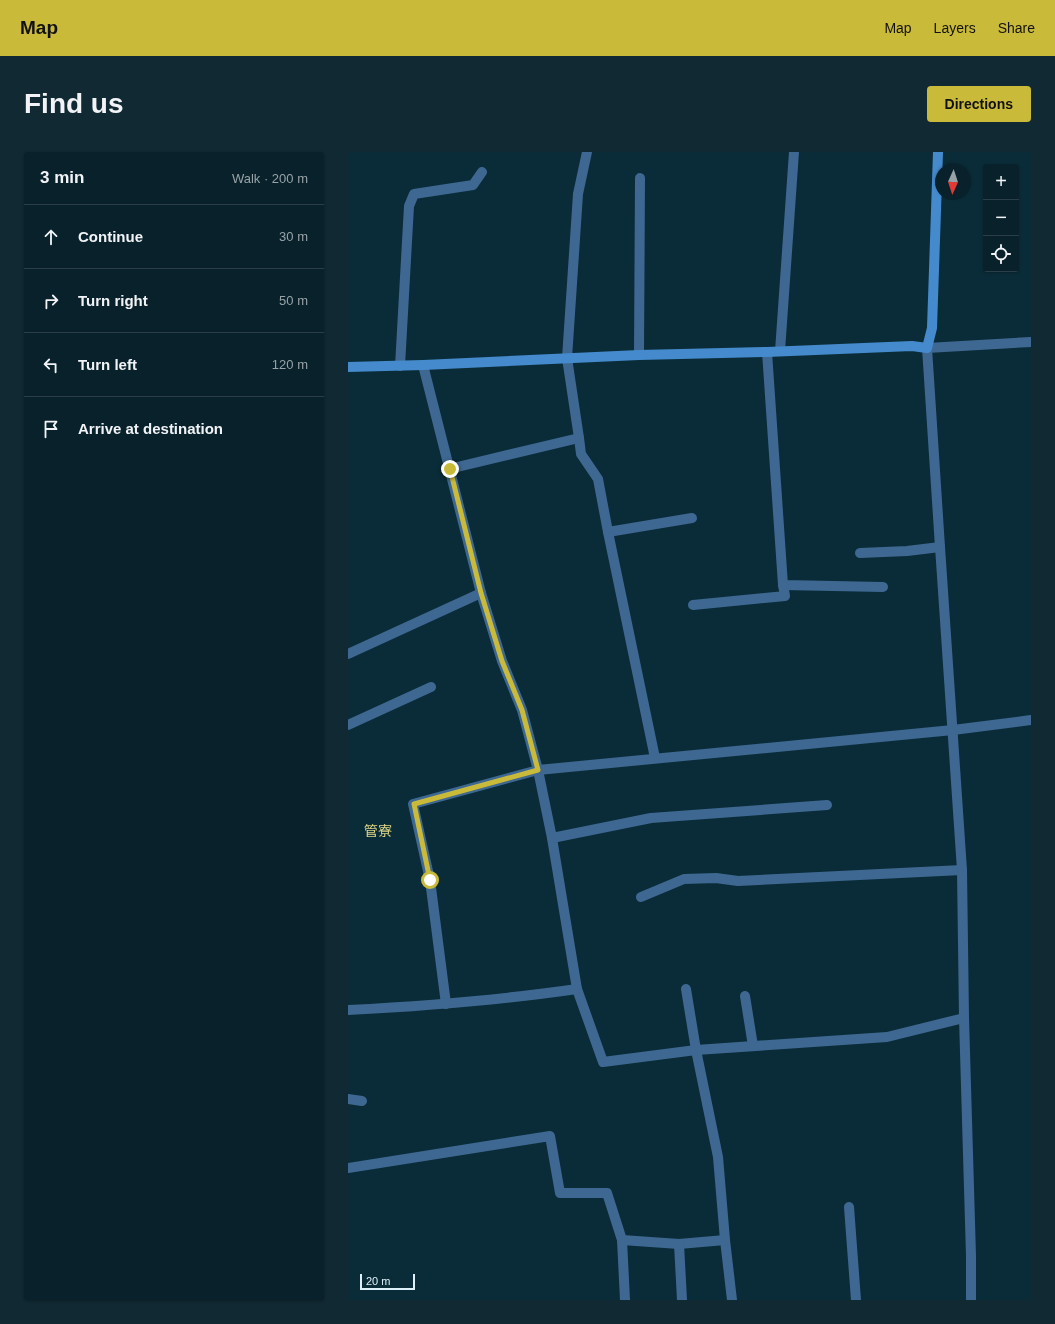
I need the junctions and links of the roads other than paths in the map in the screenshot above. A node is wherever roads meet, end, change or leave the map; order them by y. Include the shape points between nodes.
1 (587, 152) edge
2 (794, 152) edge
3 (938, 152) edge
4 (482, 172) dead end
5 (640, 178) dead end
6 (1031, 343) edge
7 (927, 348) junction
8 (780, 351) junction
9 (767, 352) junction
10 (639, 355) junction
11 (567, 358) junction
12 (423, 365) junction
13 (348, 366) edge
14 (400, 366) junction
15 (579, 438) junction
16 (450, 469) junction
17 (692, 518) dead end
18 (608, 532) junction
19 (940, 547) junction
20 (860, 553) dead end
21 (784, 585) junction
22 (884, 587) dead end
23 (481, 593) junction
24 (694, 605) dead end
25 (348, 654) edge
26 (431, 687) dead end
27 (1031, 720) edge
28 (348, 725) edge
29 (953, 730) junction
30 (655, 758) junction
31 (538, 770) junction
32 (827, 805) dead end
33 (552, 838) junction
34 (962, 870) junction
35 (641, 897) dead end
36 (577, 989) junction
37 (686, 989) dead end
38 (745, 996) dead end
39 (446, 1004) junction
40 (348, 1010) edge
41 (964, 1018) junction
42 (753, 1046) junction
43 (696, 1050) junction
44 (348, 1099) edge
45 (362, 1102) dead end
46 (348, 1168) edge
47 (849, 1207) dead end
48 (622, 1240) junction
49 (725, 1240) junction
50 (679, 1244) junction
51 (625, 1300) edge
52 (682, 1300) edge
53 (732, 1300) edge
54 (856, 1300) edge
55 (971, 1300) edge

1 - 11 lane via 578,194
2 - 8 lane
3 - 7 street via 932,328
4 - 14 lane via 473,185 414,194 409,206
5 - 10 lane
6 - 7 lane
7 - 8 street via 912,346
7 - 19 lane
8 - 9 street
9 - 10 street
9 - 21 lane
10 - 11 street
11 - 12 street
11 - 15 lane
12 - 14 street
12 - 16 lane
13 - 14 street
15 - 16 lane
15 - 18 lane via 581,454 598,479
16 - 23 lane
17 - 18 lane
18 - 30 lane
19 - 20 lane
19 - 29 lane
21 - 22 lane
21 - 24 lane via 785,596
23 - 25 lane
23 - 31 lane via 502,661 522,710
26 - 28 lane
27 - 29 lane
29 - 30 lane
29 - 34 lane
30 - 31 lane
31 - 33 lane
31 - 39 lane via 414,804 430,880
32 - 33 lane via 651,818
33 - 36 lane
34 - 35 lane via 738,881 716,878 684,879
34 - 41 lane
36 - 39 lane
36 - 43 lane via 603,1062
37 - 43 lane
38 - 42 lane
39 - 40 lane
41 - 42 lane via 887,1037
41 - 55 lane
42 - 43 lane
43 - 49 lane via 718,1157
44 - 45 lane
46 - 48 lane via 550,1136 560,1194 607,1193
47 - 54 lane
48 - 50 lane
48 - 51 lane
49 - 50 lane
49 - 53 lane
50 - 52 lane

